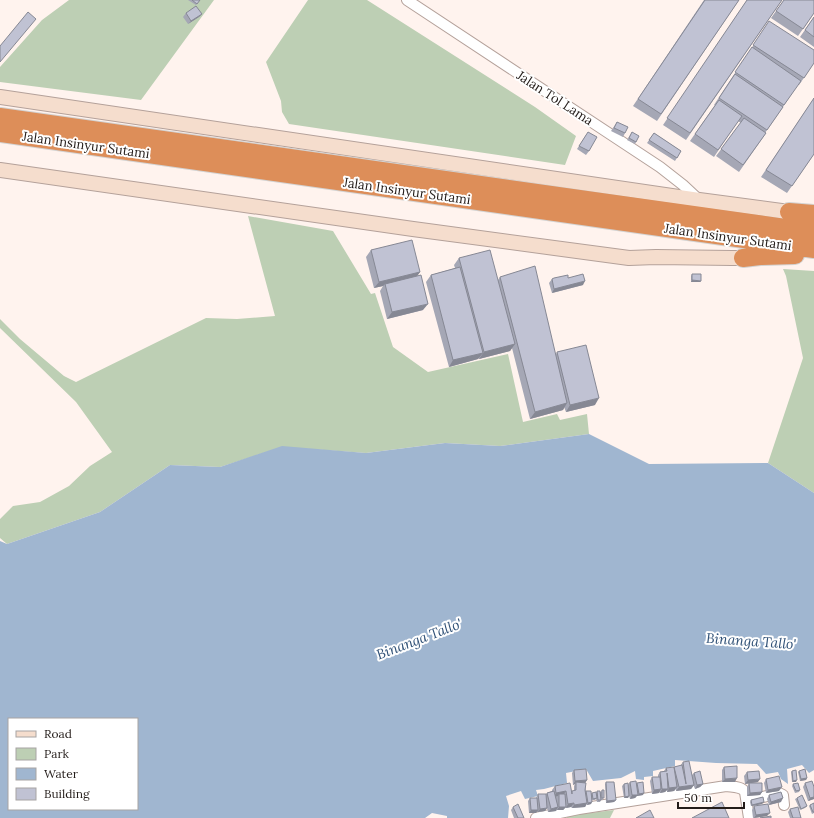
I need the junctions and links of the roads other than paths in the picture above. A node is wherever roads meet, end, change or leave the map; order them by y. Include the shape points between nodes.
1 (407, 0) edge
2 (0, 97) edge
3 (0, 117) edge
4 (0, 132) edge
5 (0, 170) edge
6 (699, 200) junction
7 (789, 212) joint
8 (814, 214) edge
9 (814, 232) edge
10 (814, 249) edge
11 (814, 254) edge
12 (743, 258) joint
13 (746, 801) junction
14 (784, 805) dead end
15 (536, 818) edge
16 (749, 818) edge

1 - 6 street, Jalan Tol Lama via 660,167
2 - 6 street
3 - 9 highway, Jalan Insinyur Sutami
4 - 10 highway, Jalan Insinyur Sutami
5 - 12 street via 629,258
6 - 7 street
7 - 8 highway
11 - 12 highway
13 - 14 street via 779,793 783,795
13 - 15 street via 742,789 726,786
13 - 16 street

